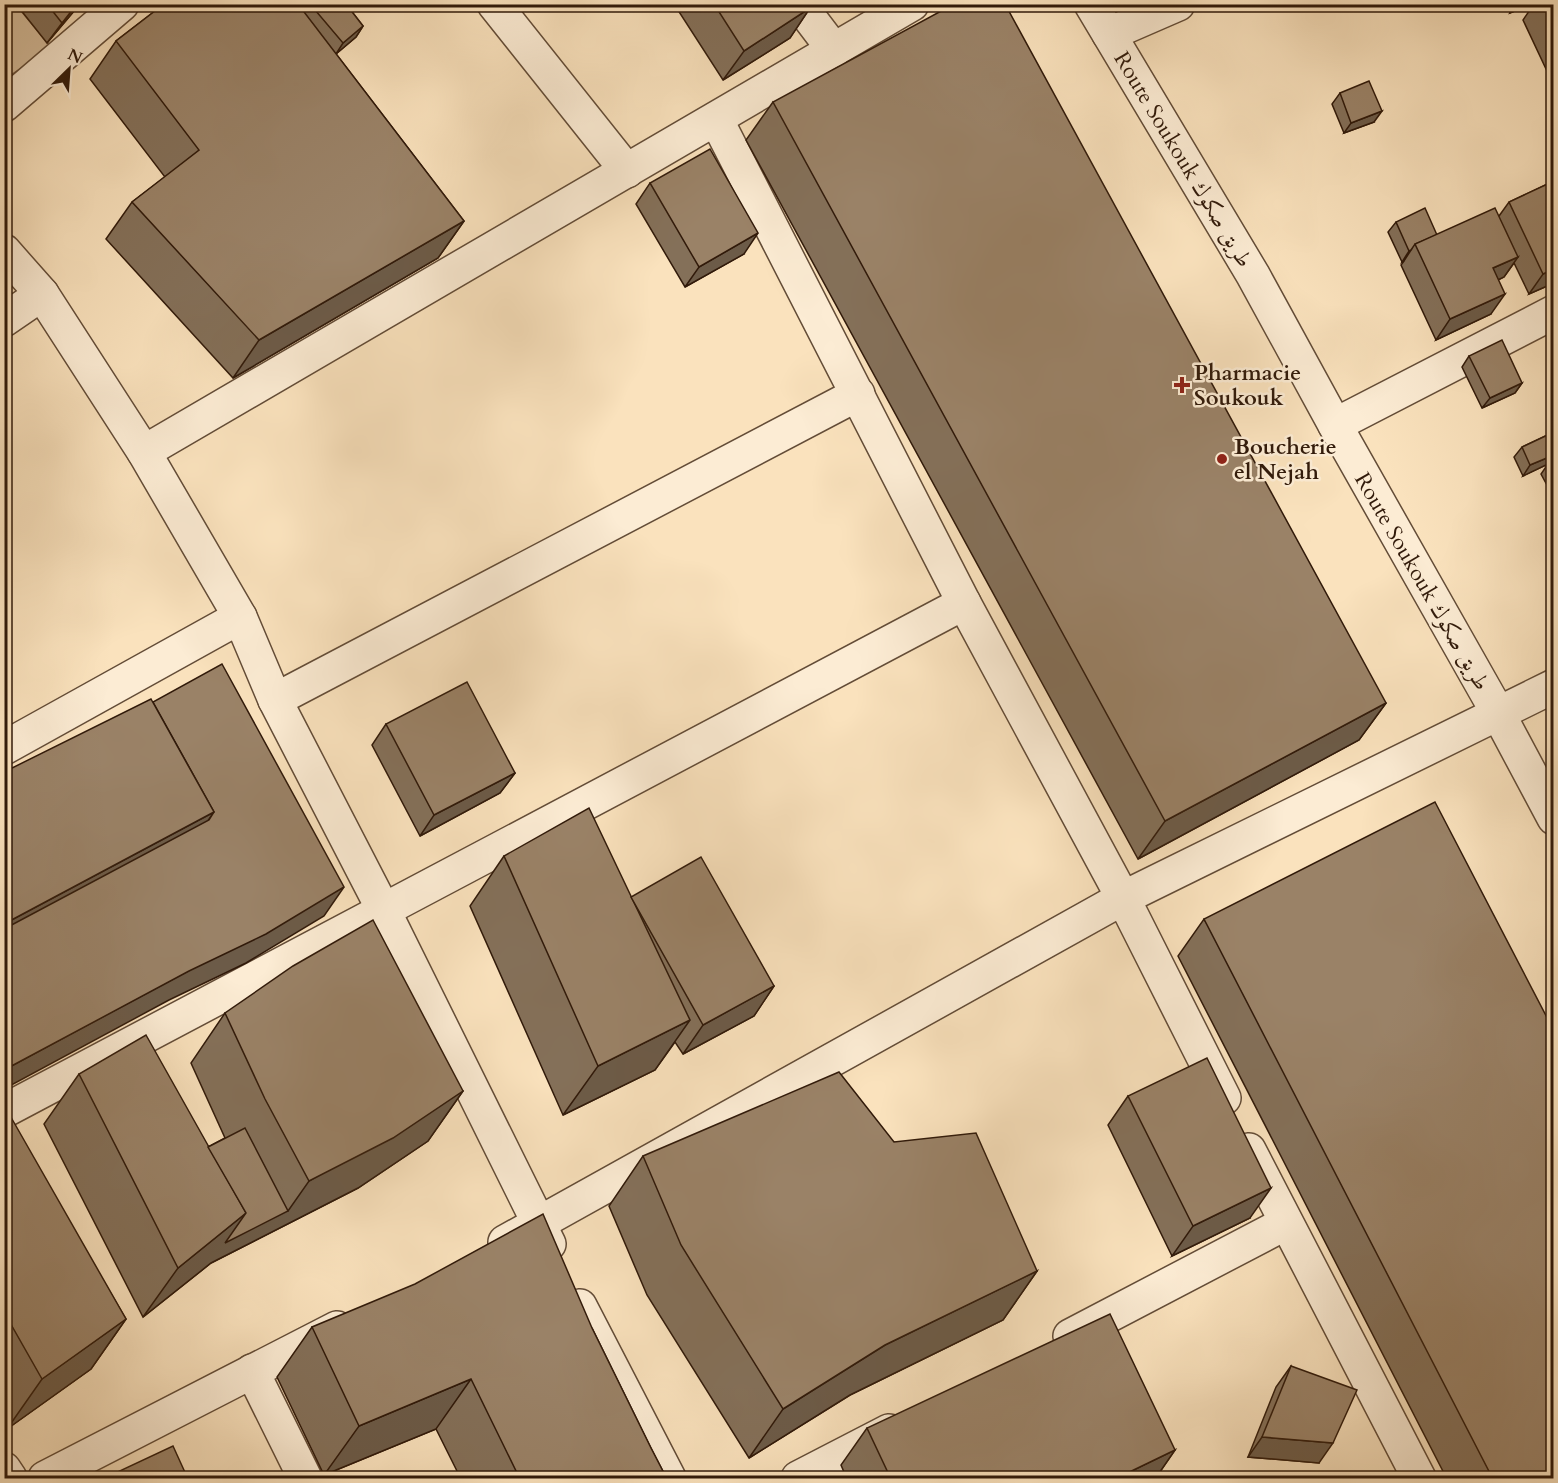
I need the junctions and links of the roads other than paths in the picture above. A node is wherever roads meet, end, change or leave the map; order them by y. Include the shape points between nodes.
1 (122, 4) edge
2 (494, 4) edge
3 (799, 4) edge
4 (912, 4) edge
5 (1091, 4) edge
6 (1178, 4) edge
7 (1109, 34) junction
8 (834, 50) junction
9 (4, 105) edge
10 (716, 119) junction
11 (627, 171) junction
12 (450, 233) edge
13 (4, 251) edge
14 (471, 262) junction
15 (42, 294) junction
16 (1554, 312) edge
17 (4, 320) edge
18 (858, 394) junction
19 (1335, 425) junction
20 (144, 452) junction
21 (964, 603) junction
22 (240, 617) junction
23 (1554, 686) edge
24 (275, 699) junction
25 (1498, 713) junction
26 (4, 748) edge
27 (1554, 818) edge
28 (1124, 898) junction
29 (382, 909) junction
30 (4, 1110) edge
31 (1286, 1223) junction
32 (539, 1224) junction
33 (475, 1257) edge
34 (358, 1317) edge
35 (1042, 1351) edge
36 (252, 1371) junction
37 (915, 1417) edge
38 (4, 1468) edge
39 (10, 1479) edge
40 (45, 1479) edge
41 (305, 1479) edge
42 (669, 1479) edge
43 (798, 1479) edge
44 (1419, 1479) edge

1 - 9 street
2 - 11 street
3 - 8 street
4 - 8 street
5 - 7 street, Route Soukouk طريق صكوك
6 - 7 street
7 - 19 street, Route Soukouk طريق صكوك via 1253,275
8 - 10 street
10 - 11 street
10 - 18 street
11 - 14 street
12 - 14 street
13 - 15 street
14 - 20 street
15 - 17 street
15 - 20 street
16 - 19 street
18 - 21 street
18 - 24 street
19 - 25 street, Route Soukouk طريق صكوك
20 - 22 street
21 - 28 street
21 - 29 street
22 - 24 street
22 - 26 street
23 - 25 street
24 - 29 street
25 - 27 street, Route Soukouk طريق صكوك
25 - 28 street
28 - 31 street
28 - 32 street
29 - 30 street
29 - 32 street
31 - 35 street
31 - 44 street
32 - 33 street
32 - 42 street
34 - 36 street
36 - 40 street
36 - 41 street
37 - 43 street
38 - 39 street

